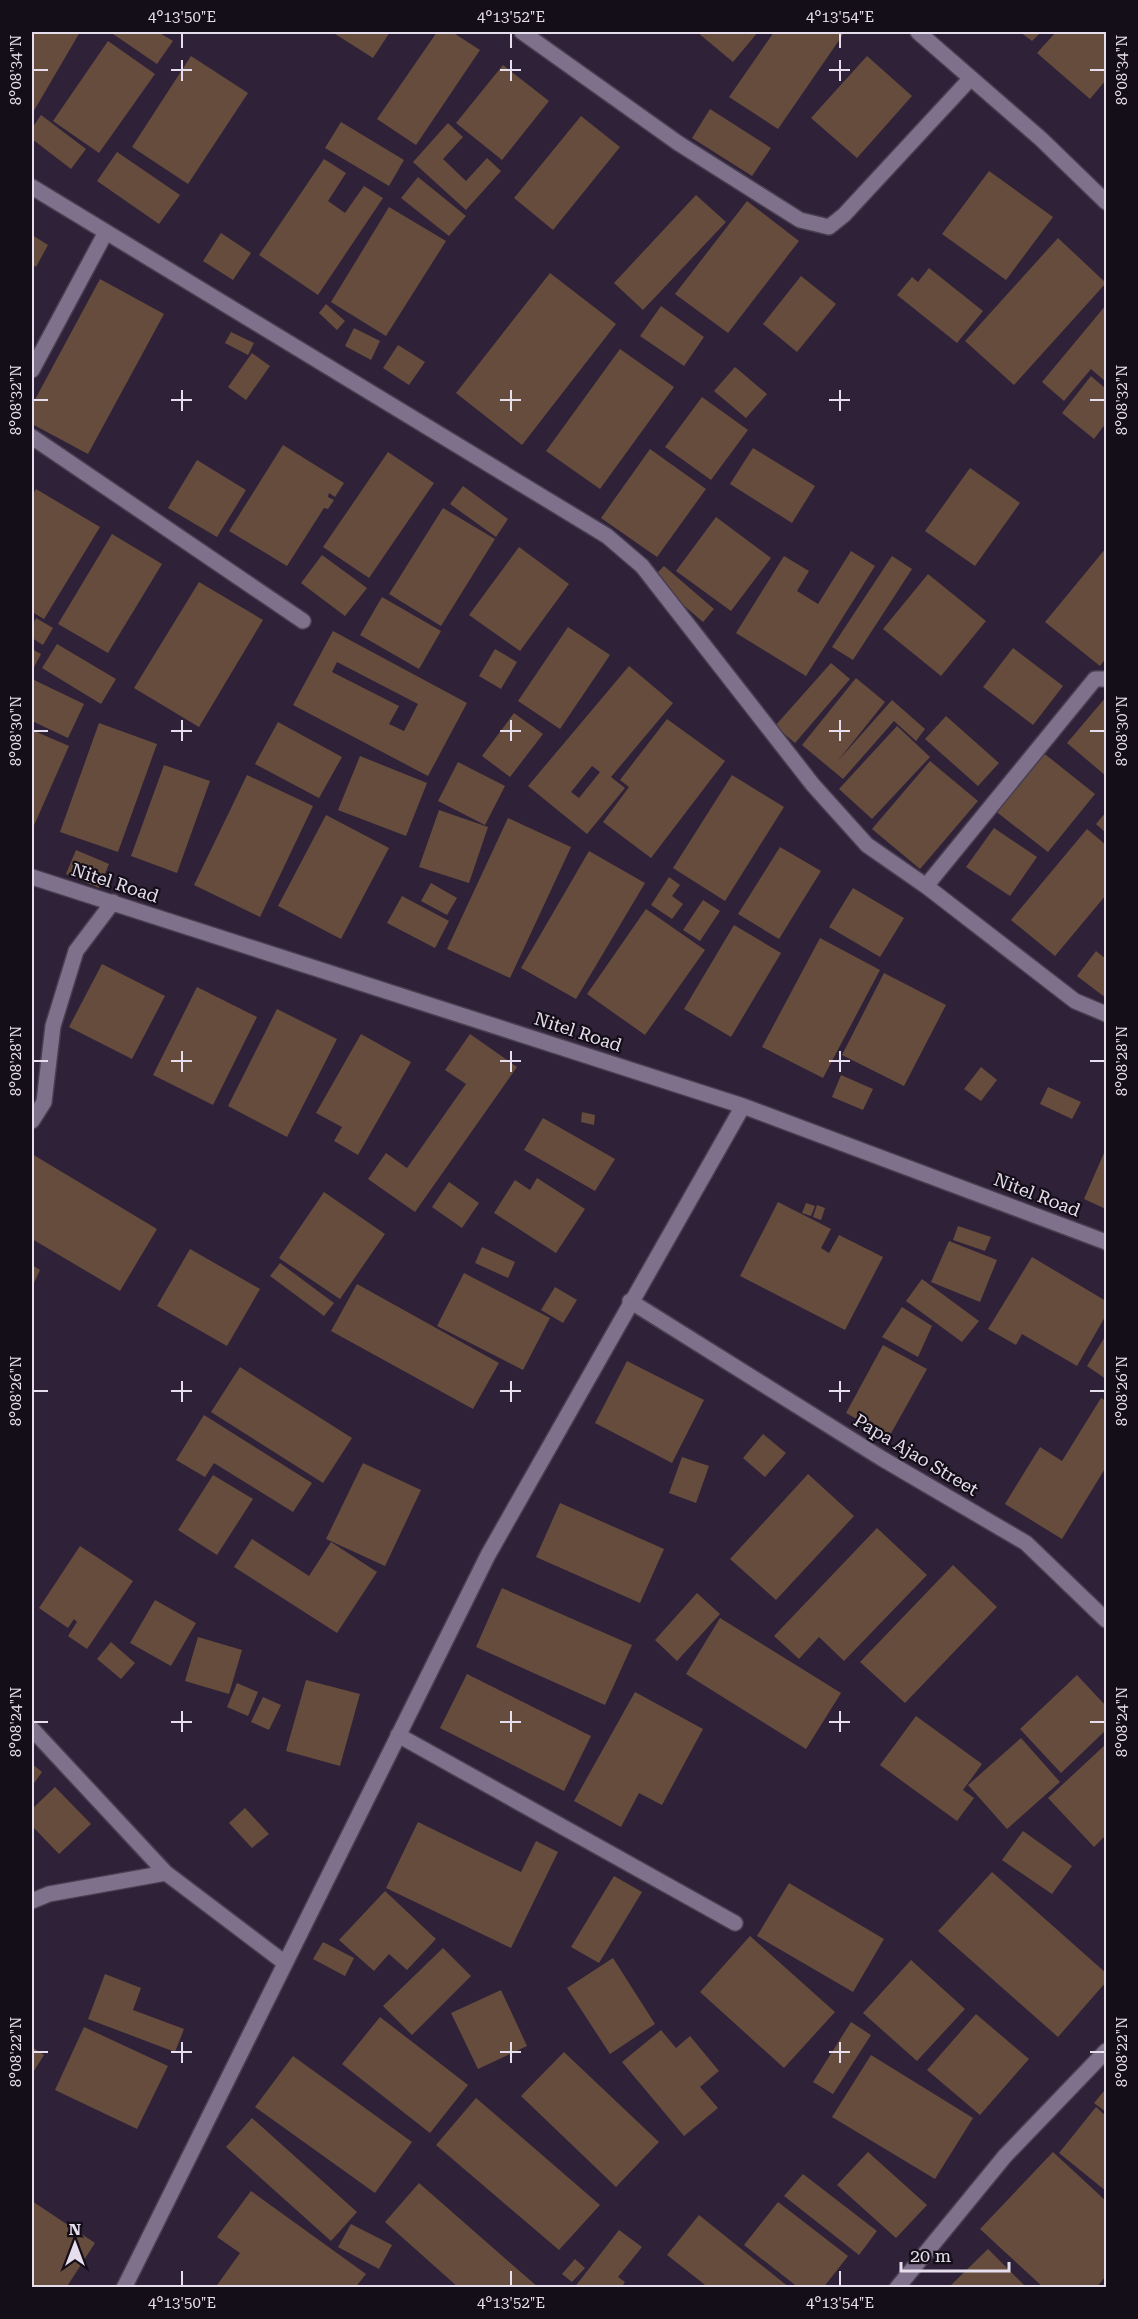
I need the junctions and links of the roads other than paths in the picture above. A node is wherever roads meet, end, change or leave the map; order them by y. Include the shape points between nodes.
1 (522, 32) edge
2 (918, 32) edge
3 (971, 78) junction
4 (32, 187) edge
5 (1107, 202) edge
6 (106, 232) junction
7 (32, 370) edge
8 (32, 437) edge
9 (303, 621) dead end
10 (1107, 679) edge
11 (32, 877) edge
12 (926, 886) junction
13 (112, 902) junction
14 (1107, 1014) edge
15 (743, 1106) junction
16 (32, 1121) edge
17 (1107, 1242) edge
18 (630, 1301) junction
19 (1107, 1620) edge
20 (32, 1729) edge
21 (398, 1735) junction
22 (166, 1873) junction
23 (32, 1901) edge
24 (735, 1923) dead end
25 (285, 1963) junction
26 (1107, 2051) edge
27 (124, 2288) edge
28 (897, 2288) edge

1 - 3 street via 688,148 800,220 830,227
2 - 3 street
3 - 5 street
4 - 6 street
6 - 7 street
6 - 12 street via 607,536 642,566 813,785 867,845
8 - 9 street
10 - 12 street via 1095,679
11 - 13 street, Nitel Road
12 - 14 street via 1075,1000
13 - 15 street, Nitel Road
13 - 16 street via 76,951 53,1026 44,1102
15 - 17 street, Nitel Road
15 - 18 street
18 - 19 street, Papa Ajao Street via 881,1458 1026,1543
18 - 21 street via 488,1555
20 - 22 street
21 - 24 street
21 - 25 street
22 - 23 street via 49,1894
22 - 25 street
25 - 27 street
26 - 28 street via 1005,2156

